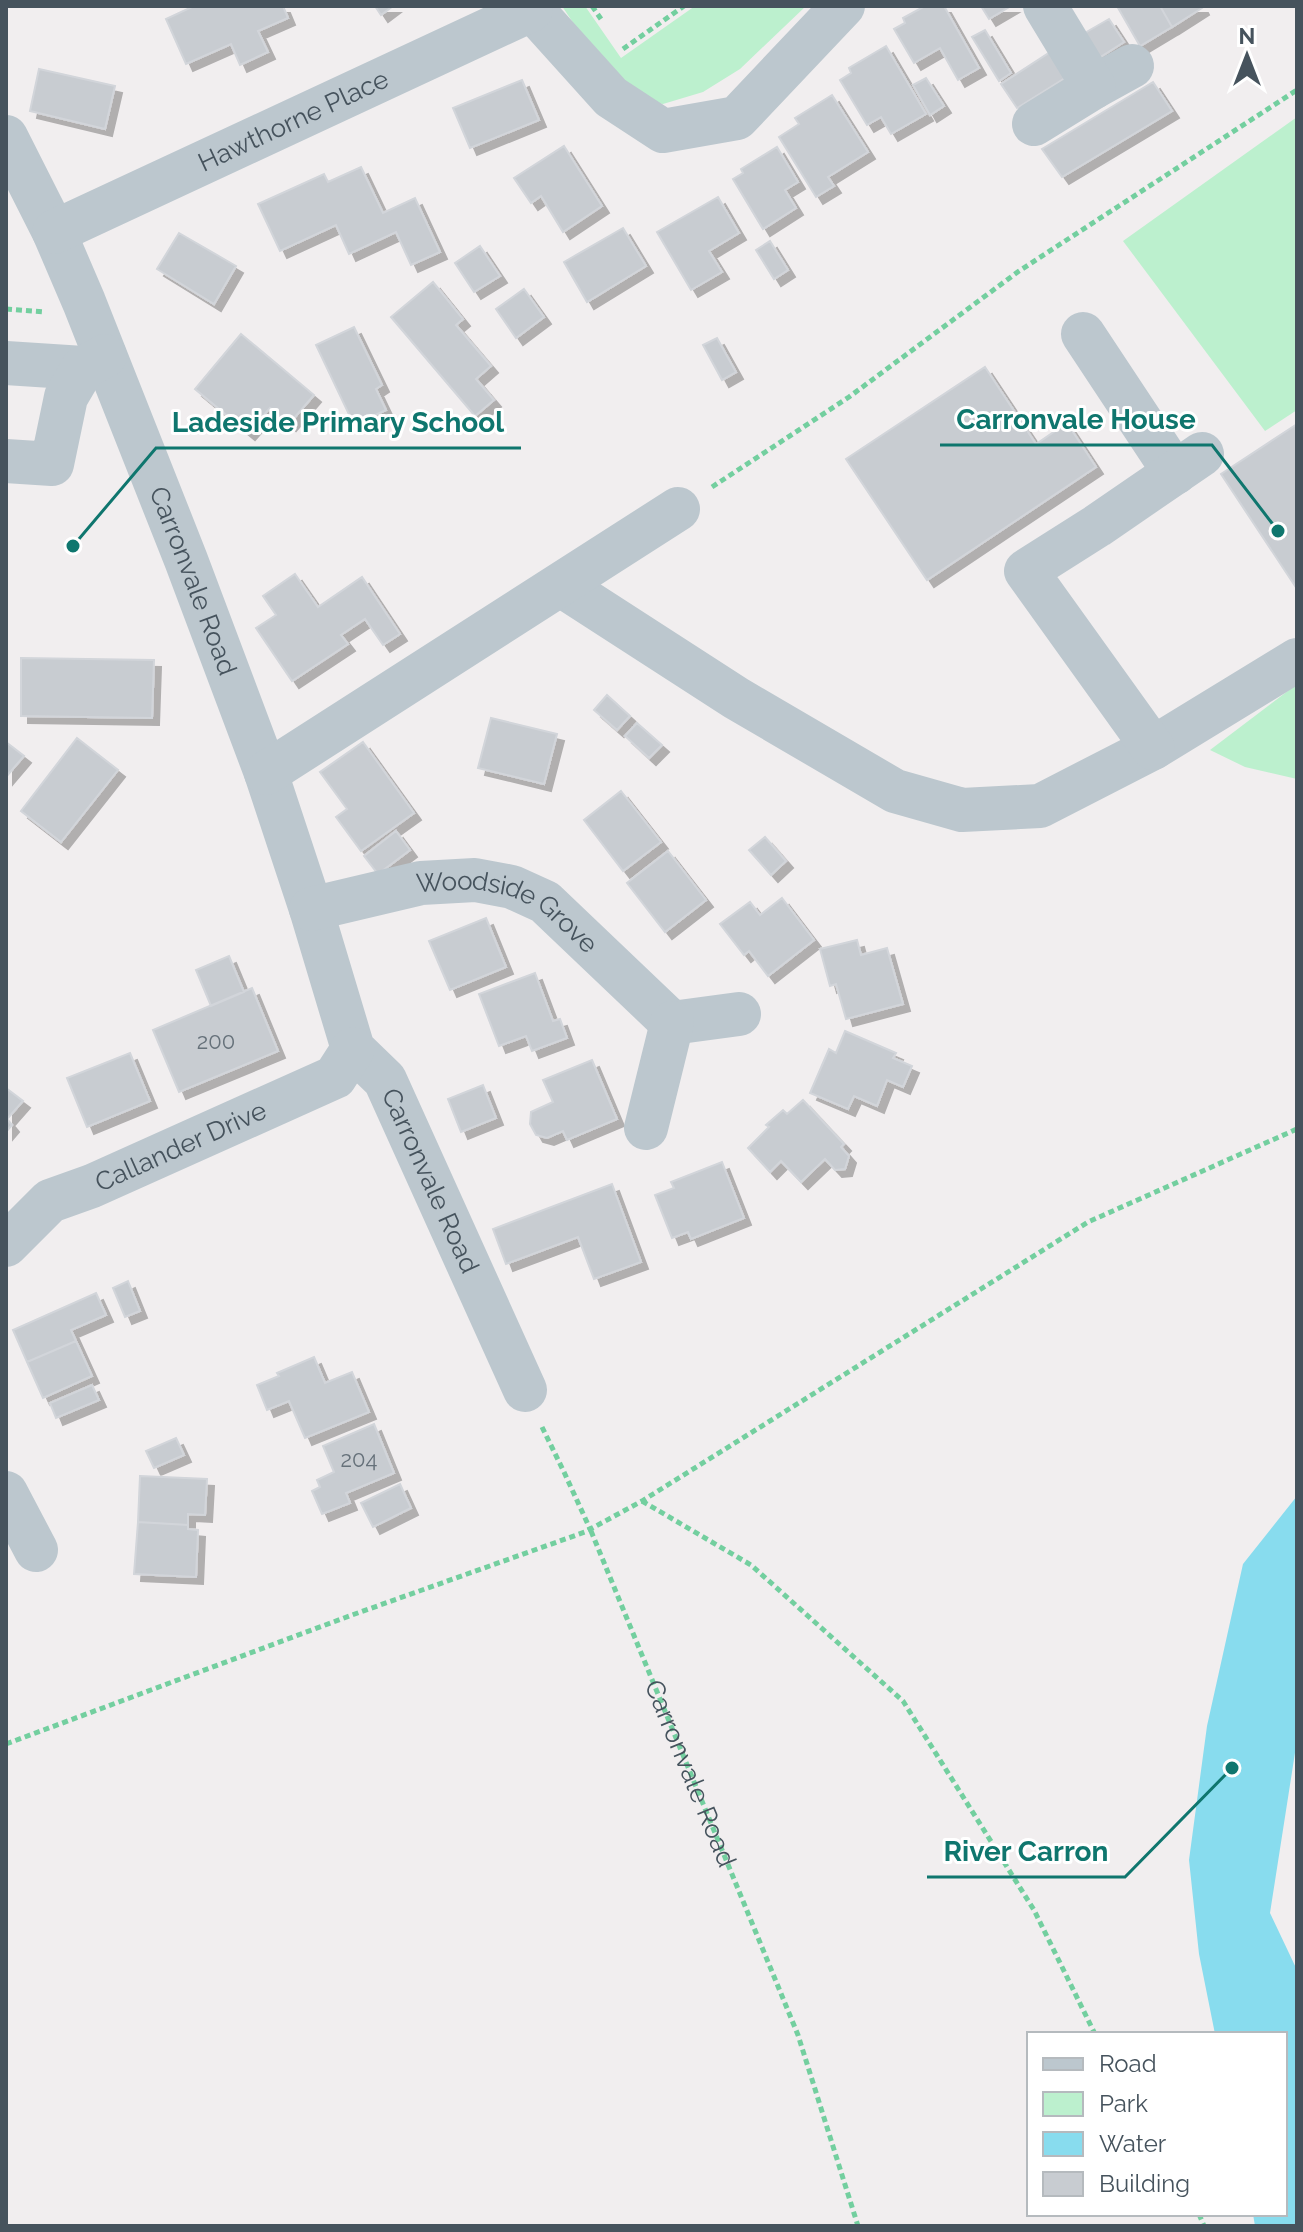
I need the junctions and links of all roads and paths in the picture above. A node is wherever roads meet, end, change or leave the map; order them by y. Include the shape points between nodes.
1 (592, 6) edge
2 (684, 6) edge
3 (843, 6) edge
4 (1045, 6) edge
5 (530, 8) edge
6 (607, 28) dead end
7 (615, 39) dead end
8 (1132, 66) dead end
9 (1094, 87) junction
10 (1297, 90) edge
11 (1034, 124) dead end
12 (6, 137) edge
13 (54, 232) junction
14 (1083, 334) dead end
15 (94, 362) junction
16 (6, 363) edge
17 (6, 461) edge
18 (678, 509) joint
19 (561, 585) junction
20 (1297, 660) edge
21 (1153, 748) junction
22 (266, 773) junction
23 (311, 909) junction
24 (739, 1014) dead end
25 (672, 1023) junction
26 (353, 1049) junction
27 (646, 1128) dead end
28 (1297, 1129) edge
29 (7, 1241) edge
30 (525, 1390) joint
31 (6, 1493) edge
32 (642, 1501) junction
33 (36, 1550) dead end
34 (6, 1744) edge
35 (1094, 2032) edge
36 (858, 2226) edge

1 - 6 path
2 - 7 path via 623,49
3 - 5 street via 737,118 663,131 611,97
4 - 9 street
5 - 13 street, Hawthorne Place
8 - 9 street
9 - 11 street
10 - 18 path via 1019,271 849,397
12 - 13 street, Carronvale Road
13 - 15 street, Carronvale Road
14 - 21 street via 1188,464 1026,571
15 - 16 street
15 - 17 street via 66,397 52,464
15 - 22 street, Carronvale Road via 186,560
18 - 19 street
19 - 21 street via 736,698 895,791 962,810 1040,806
19 - 22 street
20 - 21 street
22 - 23 street, Carronvale Road
23 - 25 street, Woodside Grove via 421,883 475,880 512,887 545,902
23 - 26 street, Carronvale Road
24 - 25 street
25 - 27 street
26 - 29 street, Callander Drive via 335,1077 50,1201
26 - 30 street, Carronvale Road via 385,1080
28 - 32 path via 1088,1222
30 - 36 path, Carronvale Road, bridge via 591,1531 798,2035
31 - 33 street
32 - 34 path via 585,1532
32 - 35 path via 751,1565 903,1701 1034,1910

